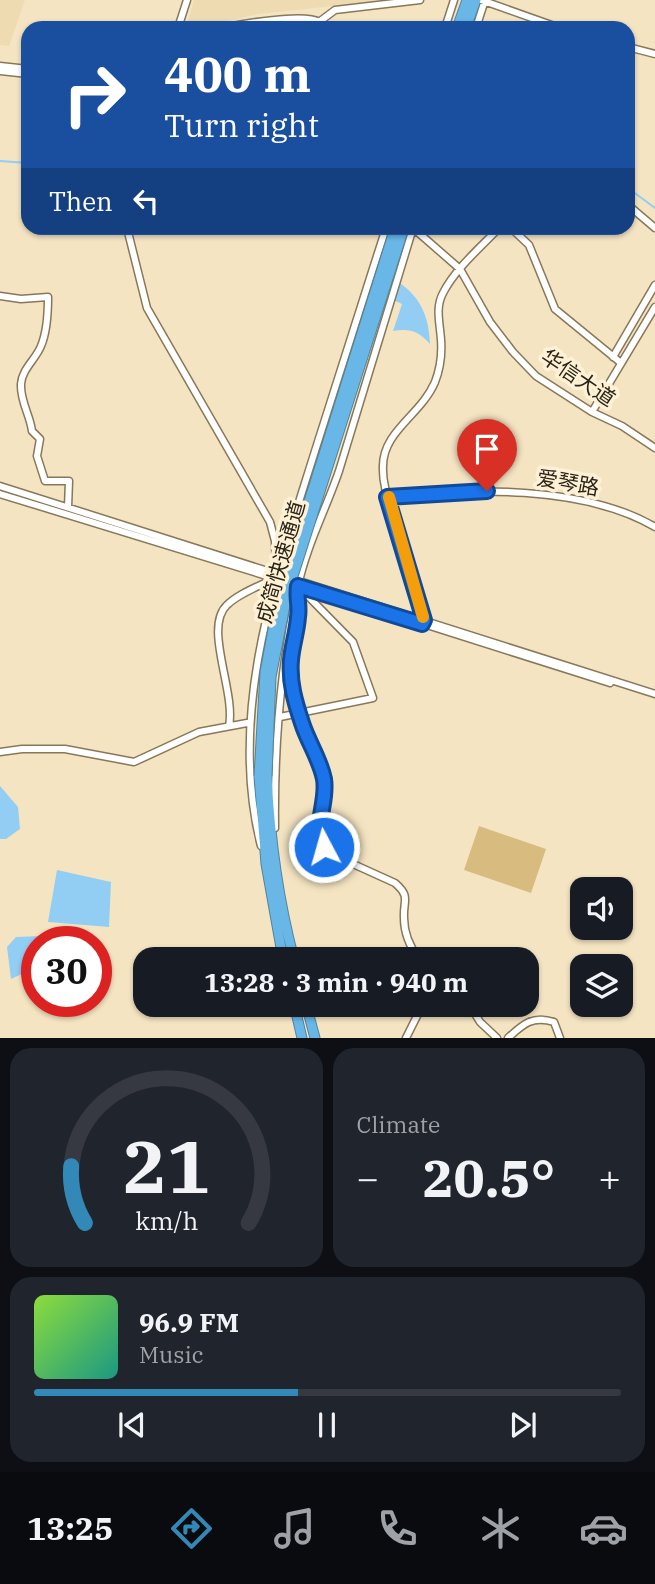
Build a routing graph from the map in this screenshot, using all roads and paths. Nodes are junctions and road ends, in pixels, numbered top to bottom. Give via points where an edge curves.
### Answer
1 (187, 0) edge
2 (420, 0) edge
3 (454, 0) edge
4 (467, 0) edge
5 (481, 0) edge
6 (180, 21) edge
7 (283, 21) edge
8 (318, 21) edge
9 (320, 21) edge
10 (447, 21) edge
11 (460, 21) edge
12 (470, 21) edge
13 (477, 21) edge
14 (533, 21) edge
15 (635, 49) edge
16 (655, 54) edge
17 (0, 68) edge
18 (21, 71) edge
19 (635, 211) edge
20 (655, 228) edge
21 (129, 235) edge
22 (384, 235) edge
23 (393, 235) edge
24 (402, 235) edge
25 (411, 235) edge
26 (421, 235) edge
27 (492, 235) edge
28 (518, 235) edge
29 (460, 270) junction
30 (655, 285) edge
31 (0, 296) edge
32 (655, 307) edge
33 (613, 357) junction
34 (621, 363) junction
35 (592, 412) junction
36 (655, 448) edge
37 (0, 486) edge
38 (0, 494) edge
39 (387, 497) junction
40 (68, 507) junction
41 (655, 527) edge
42 (276, 576) junction
43 (299, 583) junction
44 (295, 599) junction
45 (423, 622) junction
46 (655, 696) edge
47 (299, 713) junction
48 (281, 717) dead end
49 (247, 723) dead end
50 (229, 726) junction
51 (0, 752) edge
52 (263, 776) junction
53 (266, 864) junction
54 (276, 876) junction
55 (275, 893) junction
56 (282, 947) edge
57 (291, 947) edge
58 (411, 947) edge
59 (297, 1017) edge
60 (309, 1017) edge
61 (416, 1017) edge
62 (477, 1017) edge
63 (302, 1038) edge
64 (315, 1038) edge
65 (406, 1038) edge
66 (497, 1038) edge
67 (508, 1038) edge
68 (560, 1038) edge

1 - 6 street
2 - 9 street via 335,10
3 - 10 street
4 - 11 highway
5 - 12 highway
5 - 13 street
5 - 14 street
7 - 8 street
15 - 16 street
17 - 18 street
19 - 20 street
21 - 42 street via 147,308 271,522
22 - 42 street
23 - 52 highway, 成简快速通道, bridge via 279,597 265,672
24 - 52 highway, 成简快速通道, bridge via 287,595 271,677
25 - 43 street via 338,474
26 - 29 street, 华信大道
27 - 29 street
28 - 33 street via 529,245 555,309
29 - 35 street, 华信大道 via 513,352 536,376
29 - 39 street via 441,297 440,361 435,381 384,454
30 - 33 street
31 - 40 street via 48,297 45,335 21,382 22,401 32,431 40,439 37,456 45,481 69,481
32 - 34 street
33 - 34 street
34 - 35 street
35 - 36 street, 华信大道
37 - 40 street
38 - 42 street
39 - 41 street, 爱琴路 via 521,493 603,507
39 - 45 street
40 - 42 street
42 - 43 street
42 - 50 street via 229,602 218,618 230,701
42 - 53 street via 256,673 251,729 251,781
43 - 44 street
43 - 45 street
43 - 47 street via 349,637 373,693 372,700
44 - 47 street via 299,613 291,674
44 - 54 street via 277,709
45 - 46 street
47 - 48 street
47 - 58 street via 324,782 319,837 331,854 403,890 407,898 403,915
49 - 50 street
50 - 51 street via 199,732 134,762 65,749
52 - 53 highway, 成简快速通道
52 - 54 highway, 成简快速通道
53 - 55 highway, 成简快速通道
54 - 55 highway, 成简快速通道
55 - 56 highway, 成简快速通道
55 - 57 highway, 成简快速通道
59 - 63 highway
60 - 64 highway
61 - 65 street
62 - 66 street
67 - 68 street via 522,1023 545,1019 554,1022

